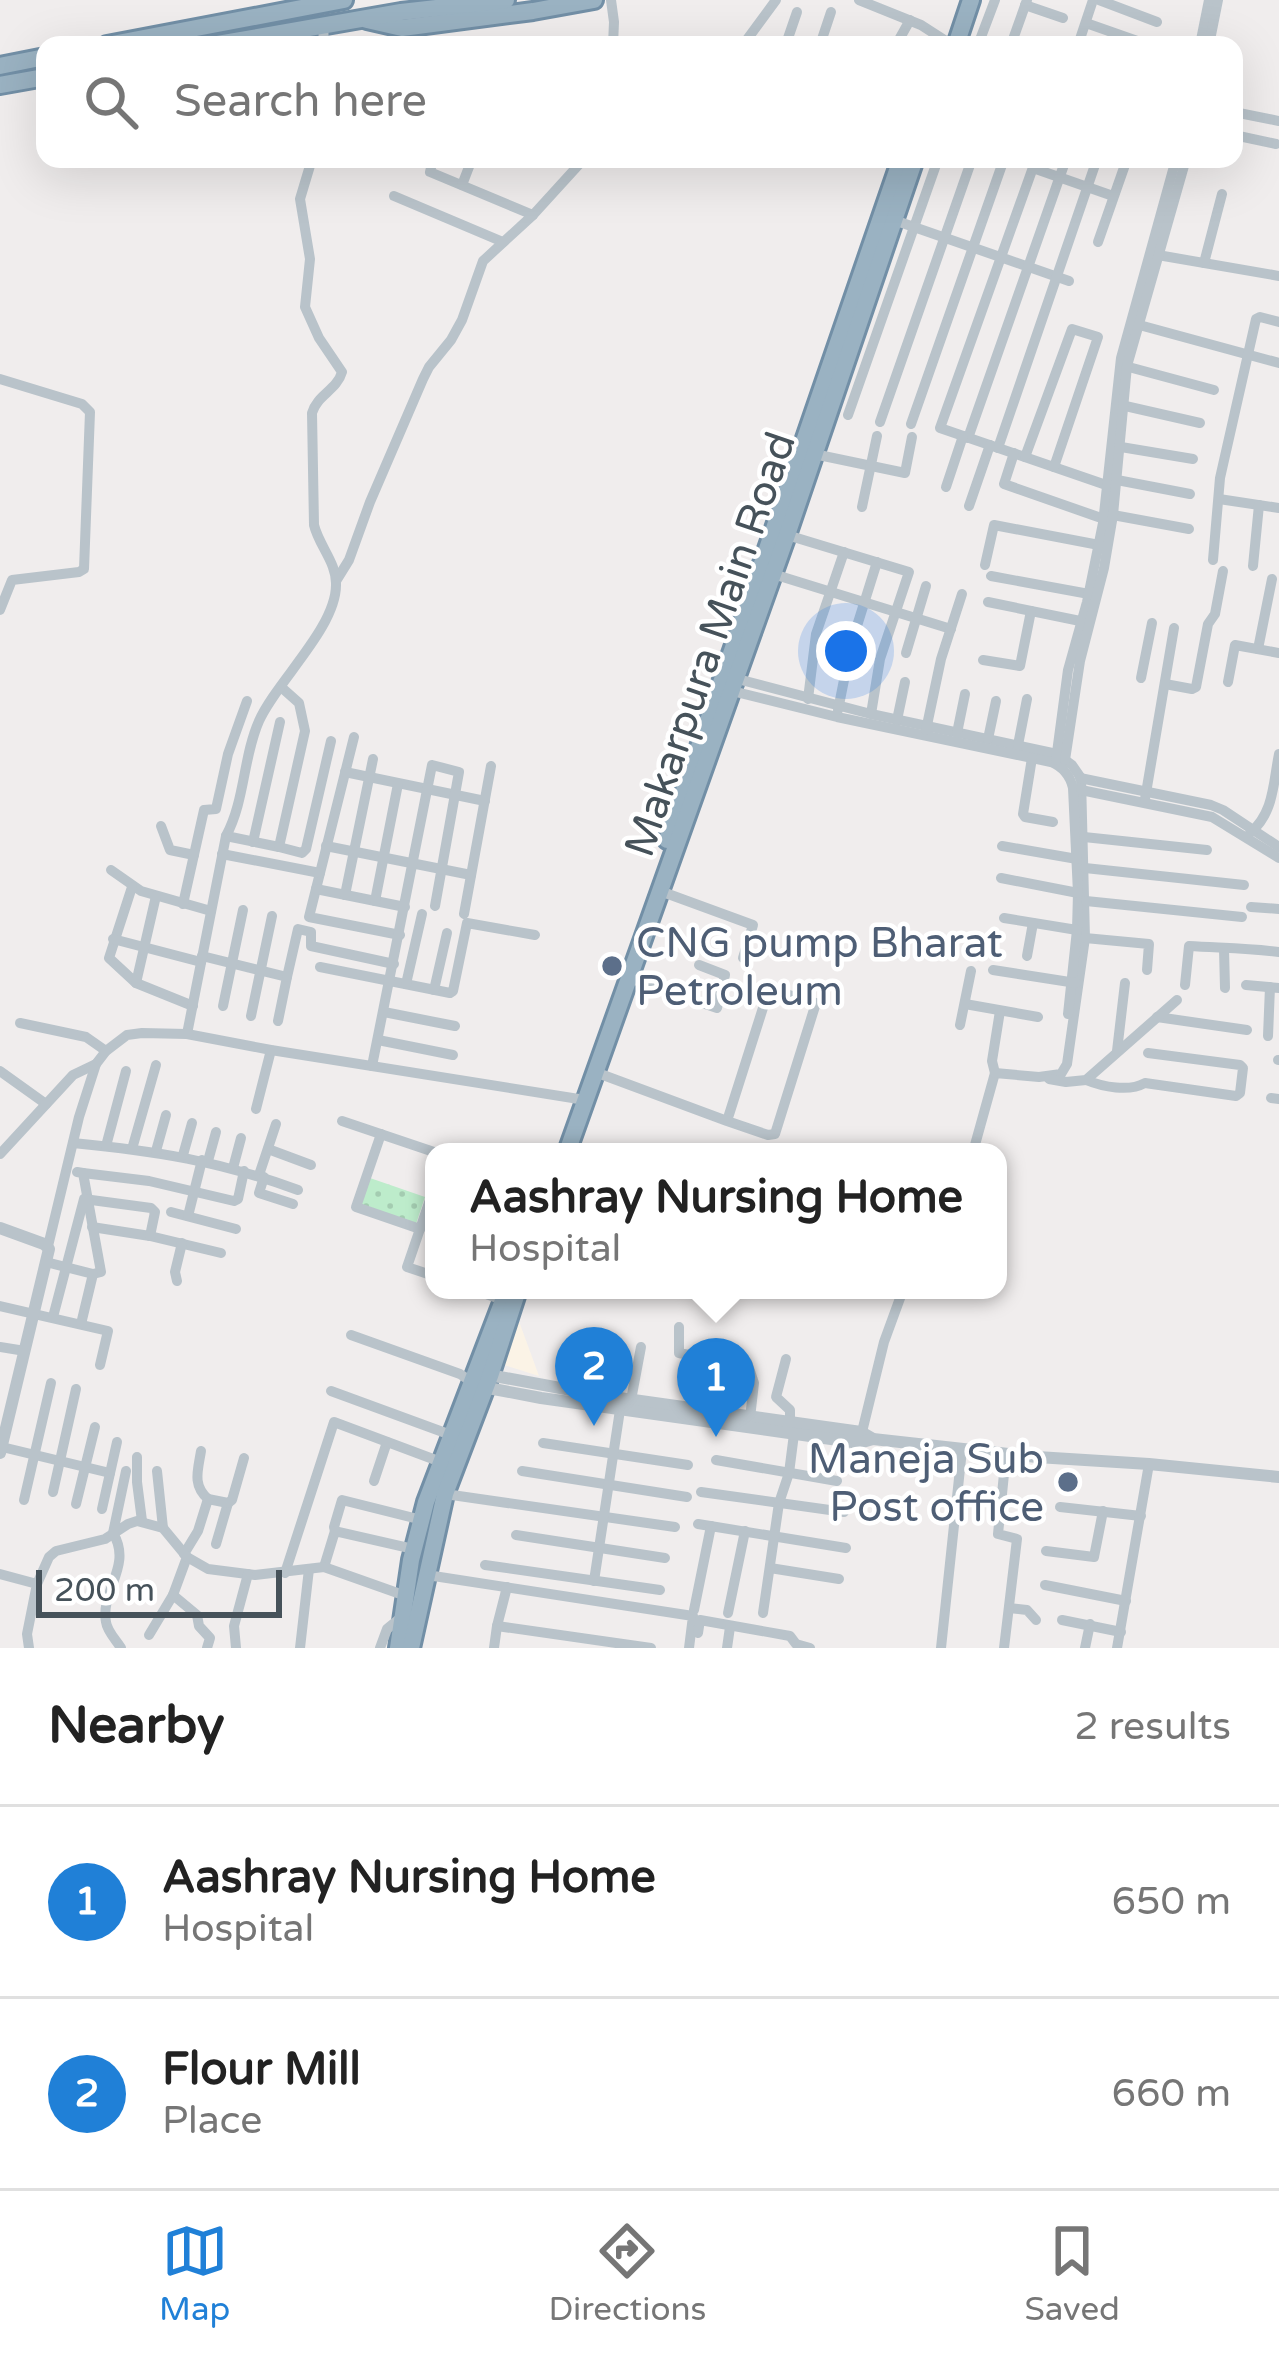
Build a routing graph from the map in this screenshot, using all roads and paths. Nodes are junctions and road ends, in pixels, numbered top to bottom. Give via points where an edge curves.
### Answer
1 (339, 0) edge
2 (506, 0) edge
3 (594, 0) edge
4 (611, 0) edge
5 (776, 0) edge
6 (859, 0) edge
7 (967, 0) edge
8 (995, 0) edge
9 (1096, 0) edge
10 (1209, 0) edge
11 (1218, 0) edge
12 (1026, 3) edge
13 (796, 12) dead end
14 (832, 12) dead end
15 (1063, 18) dead end
16 (361, 19) junction
17 (910, 20) junction
18 (1157, 22) dead end
19 (1086, 23) junction
20 (323, 24) junction
21 (153, 36) edge
22 (260, 36) edge
23 (324, 36) edge
24 (613, 36) edge
25 (750, 36) edge
26 (788, 36) edge
27 (823, 36) edge
28 (901, 36) edge
29 (937, 36) edge
30 (954, 36) edge
31 (981, 36) edge
32 (1014, 36) edge
33 (1081, 36) edge
34 (1123, 36) edge
35 (1205, 36) edge
36 (1207, 36) edge
37 (36, 59) edge
38 (0, 66) edge
39 (36, 78) edge
40 (0, 85) edge
41 (1243, 114) edge
42 (1279, 121) edge
43 (1243, 137) edge
44 (1276, 145) dead end
45 (309, 168) edge
46 (431, 168) edge
47 (469, 168) edge
48 (576, 168) edge
49 (899, 168) edge
50 (911, 168) edge
51 (935, 168) edge
52 (969, 168) edge
53 (1001, 168) edge
54 (1033, 168) edge
55 (1042, 168) edge
56 (1062, 168) edge
57 (1094, 168) edge
58 (1124, 168) edge
59 (1174, 168) edge
60 (1183, 168) edge
61 (1059, 177) junction
62 (462, 185) junction
63 (1087, 188) junction
64 (1222, 194) dead end
65 (394, 196) dead end
66 (1113, 196) junction
67 (533, 214) junction
68 (887, 218) junction
69 (915, 227) junction
70 (945, 238) junction
71 (503, 242) junction
72 (1098, 242) dead end
73 (972, 246) junction
74 (1154, 254) junction
75 (1001, 257) junction
76 (1204, 263) junction
77 (1028, 267) junction
78 (1279, 274) edge
79 (1055, 276) junction
80 (1069, 281) dead end
81 (1279, 322) edge
82 (1134, 323) junction
83 (1249, 355) junction
84 (1279, 363) edge
85 (1124, 366) junction
86 (0, 379) edge
87 (1214, 390) dead end
88 (1121, 405) junction
89 (848, 415) dead end
90 (880, 422) dead end
91 (1200, 423) dead end
92 (877, 436) dead end
93 (966, 437) junction
94 (994, 447) junction
95 (1121, 447) junction
96 (814, 454) junction
97 (1020, 455) junction
98 (1193, 459) dead end
99 (871, 466) junction
100 (1054, 467) junction
101 (1113, 483) junction
102 (946, 487) dead end
103 (1190, 494) dead end
104 (1219, 499) junction
105 (1259, 505) junction
106 (969, 506) dead end
107 (862, 507) dead end
108 (1279, 508) edge
109 (1109, 517) junction
110 (1189, 529) dead end
111 (787, 535) junction
112 (1099, 545) junction
113 (844, 552) junction
114 (1213, 560) dead end
115 (877, 562) junction
116 (1253, 566) dead end
117 (1099, 567) junction
118 (1223, 571) dead end
119 (773, 574) junction
120 (1272, 579) dead end
121 (337, 581) junction
122 (926, 586) dead end
123 (829, 592) junction
124 (962, 594) dead end
125 (1089, 594) junction
126 (988, 602) dead end
127 (862, 603) junction
128 (0, 610) edge
129 (1031, 611) junction
130 (896, 613) junction
131 (917, 620) junction
132 (1085, 622) junction
133 (1152, 623) dead end
134 (1174, 628) dead end
135 (951, 629) junction
136 (1258, 649) junction
137 (1146, 652) junction
138 (906, 653) dead end
139 (1279, 653) edge
140 (1169, 657) junction
141 (983, 660) dead end
142 (1141, 678) dead end
143 (905, 682) dead end
144 (1228, 682) dead end
145 (727, 683) junction
146 (1165, 684) junction
147 (281, 687) junction
148 (965, 694) dead end
149 (808, 699) junction
150 (1027, 699) dead end
151 (247, 700) dead end
152 (995, 701) dead end
153 (838, 712) junction
154 (871, 714) junction
155 (897, 720) junction
156 (280, 722) dead end
157 (926, 731) junction
158 (957, 733) junction
159 (354, 737) dead end
160 (988, 739) junction
161 (331, 741) dead end
162 (1018, 745) junction
163 (1279, 754) edge
164 (1032, 758) junction
165 (373, 759) dead end
166 (491, 766) dead end
167 (345, 772) junction
168 (1069, 772) junction
169 (368, 777) junction
170 (398, 784) junction
171 (1276, 784) edge
172 (427, 790) junction
173 (455, 795) junction
174 (1145, 797) junction
175 (484, 801) junction
176 (1053, 822) dead end
177 (161, 826) dead end
178 (1248, 834) junction
179 (226, 836) junction
180 (1084, 837) junction
181 (253, 842) junction
182 (326, 846) junction
183 (1002, 846) dead end
184 (279, 847) junction
185 (1279, 847) edge
186 (1207, 850) dead end
187 (354, 852) junction
188 (222, 854) junction
189 (194, 855) junction
190 (383, 858) junction
191 (1279, 858) edge
192 (413, 864) junction
193 (1081, 864) junction
194 (442, 869) junction
195 (111, 871) dead end
196 (320, 873) junction
197 (471, 875) junction
198 (1001, 878) dead end
199 (1244, 885) dead end
200 (132, 886) junction
201 (316, 890) junction
202 (660, 891) junction
203 (345, 895) junction
204 (156, 896) junction
205 (1082, 897) junction
206 (375, 901) junction
207 (183, 904) junction
208 (405, 907) junction
209 (435, 907) dead end
210 (1279, 909) edge
211 (243, 910) dead end
212 (211, 911) junction
213 (422, 914) dead end
214 (464, 914) dead end
215 (272, 916) dead end
216 (1004, 918) dead end
217 (1033, 923) junction
218 (447, 933) dead end
219 (1081, 934) junction
220 (400, 935) junction
221 (535, 935) dead end
222 (113, 939) junction
223 (145, 947) junction
224 (1224, 949) junction
225 (1279, 952) edge
226 (1028, 956) dead end
227 (743, 958) dead end
228 (202, 959) junction
229 (232, 964) junction
230 (394, 964) junction
231 (699, 965) dead end
232 (320, 967) dead end
233 (260, 970) junction
234 (993, 970) dead end
235 (1147, 970) dead end
236 (971, 971) dead end
237 (287, 977) junction
238 (629, 978) junction
239 (391, 981) junction
240 (1125, 982) dead end
241 (136, 983) junction
242 (1075, 983) junction
243 (406, 984) junction
244 (1185, 985) dead end
245 (1246, 985) dead end
246 (1225, 988) dead end
247 (1275, 988) edge
248 (434, 990) junction
249 (1177, 1000) dead end
250 (965, 1004) junction
251 (193, 1006) junction
252 (223, 1006) dead end
253 (1000, 1010) junction
254 (384, 1012) junction
255 (250, 1016) dead end
256 (1038, 1017) dead end
257 (1157, 1017) junction
258 (278, 1021) dead end
259 (20, 1023) dead end
260 (960, 1025) dead end
261 (455, 1026) dead end
262 (1247, 1030) dead end
263 (188, 1034) junction
264 (1268, 1036) dead end
265 (378, 1040) junction
266 (106, 1051) junction
267 (271, 1051) junction
268 (1117, 1052) junction
269 (1148, 1053) dead end
270 (453, 1055) dead end
271 (1197, 1060) junction
272 (96, 1064) junction
273 (156, 1064) dead end
274 (372, 1066) junction
275 (0, 1071) edge
276 (126, 1071) dead end
277 (595, 1072) junction
278 (994, 1073) junction
279 (1050, 1076) junction
280 (1086, 1080) junction
281 (1193, 1088) junction
282 (580, 1098) junction
283 (46, 1104) junction
284 (256, 1109) dead end
285 (166, 1115) dead end
286 (342, 1121) dead end
287 (727, 1121) junction
288 (192, 1124) dead end
289 (276, 1124) dead end
290 (216, 1132) dead end
291 (381, 1134) junction
292 (241, 1138) dead end
293 (73, 1143) junction
294 (559, 1143) edge
295 (569, 1143) edge
296 (975, 1143) edge
297 (106, 1146) junction
298 (132, 1148) junction
299 (268, 1149) junction
300 (425, 1150) edge
301 (156, 1151) junction
302 (0, 1154) edge
303 (183, 1155) junction
304 (205, 1160) junction
305 (311, 1165) dead end
306 (67, 1170) junction
307 (238, 1170) junction
308 (83, 1173) junction
309 (261, 1176) junction
310 (160, 1183) junction
311 (298, 1190) dead end
312 (194, 1191) junction
313 (87, 1198) junction
314 (293, 1204) dead end
315 (154, 1211) junction
316 (171, 1212) dead end
317 (425, 1214) edge
318 (188, 1216) junction
319 (92, 1227) junction
320 (0, 1228) edge
321 (236, 1229) dead end
322 (420, 1229) junction
323 (150, 1236) junction
324 (182, 1243) junction
325 (49, 1246) junction
326 (221, 1253) dead end
327 (46, 1262) junction
328 (64, 1267) junction
329 (425, 1273) edge
330 (93, 1274) junction
331 (177, 1281) dead end
332 (508, 1299) edge
333 (900, 1299) edge
334 (0, 1306) edge
335 (34, 1312) junction
336 (53, 1317) junction
337 (81, 1324) junction
338 (679, 1328) dead end
339 (351, 1335) dead end
340 (609, 1338) dead end
341 (0, 1347) edge
342 (641, 1348) dead end
343 (25, 1351) junction
344 (704, 1358) junction
345 (786, 1359) dead end
346 (732, 1360) dead end
347 (747, 1362) dead end
348 (100, 1365) dead end
349 (477, 1378) junction
350 (51, 1383) dead end
351 (76, 1389) dead end
352 (331, 1391) dead end
353 (598, 1395) junction
354 (626, 1405) junction
355 (698, 1409) junction
356 (674, 1412) junction
357 (750, 1418) junction
358 (95, 1427) dead end
359 (792, 1428) junction
360 (451, 1435) junction
361 (864, 1438) junction
362 (117, 1442) dead end
363 (387, 1442) junction
364 (543, 1443) dead end
365 (1, 1450) edge
366 (962, 1450) junction
367 (201, 1451) dead end
368 (34, 1454) junction
369 (614, 1454) junction
370 (1006, 1454) junction
371 (137, 1457) dead end
372 (244, 1458) dead end
373 (716, 1460) dead end
374 (60, 1461) junction
375 (441, 1462) junction
376 (1150, 1464) junction
377 (688, 1465) dead end
378 (85, 1467) junction
379 (126, 1471) dead end
380 (157, 1471) dead end
381 (522, 1472) dead end
382 (110, 1473) junction
383 (789, 1473) junction
384 (1279, 1477) edge
385 (837, 1480) dead end
386 (374, 1481) dead end
387 (609, 1485) junction
388 (53, 1492) dead end
389 (700, 1492) dead end
390 (445, 1494) junction
391 (686, 1497) dead end
392 (208, 1498) junction
393 (24, 1500) dead end
394 (228, 1503) junction
395 (779, 1503) junction
396 (76, 1504) dead end
397 (1060, 1507) dead end
398 (102, 1509) dead end
399 (1103, 1511) junction
400 (844, 1512) dead end
401 (1141, 1516) junction
402 (604, 1517) junction
403 (422, 1520) junction
404 (142, 1521) junction
405 (163, 1528) junction
406 (676, 1528) dead end
407 (335, 1531) junction
408 (746, 1531) junction
409 (113, 1533) junction
410 (516, 1535) dead end
411 (775, 1535) junction
412 (216, 1544) dead end
413 (846, 1547) dead end
414 (599, 1549) junction
415 (414, 1550) junction
416 (1046, 1551) dead end
417 (185, 1556) junction
418 (665, 1558) dead end
419 (484, 1565) dead end
420 (324, 1567) junction
421 (770, 1568) junction
422 (309, 1569) junction
423 (285, 1573) junction
424 (0, 1574) edge
425 (248, 1574) junction
426 (428, 1575) junction
427 (839, 1580) dead end
428 (594, 1581) junction
429 (38, 1584) junction
430 (1046, 1585) dead end
431 (507, 1587) junction
432 (660, 1591) dead end
433 (173, 1595) junction
434 (406, 1596) junction
435 (1126, 1601) junction
436 (1009, 1608) junction
437 (694, 1610) dead end
438 (763, 1613) dead end
439 (403, 1616) junction
440 (729, 1620) junction
441 (1036, 1620) dead end
442 (1062, 1620) dead end
443 (1090, 1624) junction
444 (497, 1626) junction
445 (762, 1632) junction
446 (1121, 1632) junction
447 (148, 1635) dead end
448 (577, 1644) edge
449 (795, 1645) edge
450 (29, 1648) edge
451 (121, 1648) edge
452 (207, 1648) edge
453 (236, 1648) edge
454 (300, 1648) edge
455 (380, 1648) edge
456 (398, 1648) edge
457 (411, 1648) edge
458 (494, 1648) edge
459 (653, 1648) edge
460 (692, 1648) edge
461 (727, 1648) edge
462 (760, 1648) edge
463 (810, 1648) edge
464 (941, 1648) edge
465 (1004, 1648) edge
466 (1085, 1648) edge
467 (1118, 1648) edge

1 - 21 highway
2 - 16 highway
3 - 16 highway via 402,28
4 - 24 street
5 - 25 street
6 - 17 street
7 - 30 highway
8 - 31 street
9 - 18 street
9 - 19 street
10 - 35 street
11 - 36 street
12 - 15 street
12 - 32 street
13 - 26 street
14 - 27 street
16 - 20 highway
17 - 28 street
17 - 29 street
19 - 33 street
19 - 34 street
20 - 22 highway
20 - 23 street
37 - 38 highway
39 - 40 highway
41 - 42 street
43 - 44 street
45 - 121 street via 300,199 310,259 305,307 342,372 312,413 314,525
46 - 62 street
47 - 62 street
48 - 67 street
49 - 68 highway, Makarpura Main Road
50 - 68 highway, Makarpura Main Road
51 - 69 street
52 - 70 street
53 - 73 street
54 - 75 street
55 - 61 street
56 - 61 street
57 - 63 street
58 - 66 street
59 - 74 street
60 - 74 street
61 - 63 street
61 - 77 street
62 - 67 street
63 - 66 street
63 - 79 street
64 - 76 street
65 - 71 street
66 - 72 street
67 - 71 street
68 - 69 street
68 - 96 highway, Makarpura Main Road
68 - 145 highway, Makarpura Main Road
69 - 70 street
69 - 89 street
70 - 73 street
70 - 90 street
71 - 121 street via 483,261 463,320 423,379
73 - 75 street
73 - 99 street via 905,473
74 - 76 street
74 - 82 street
75 - 77 street
75 - 93 street via 940,427
76 - 78 street
77 - 79 street
77 - 93 street
79 - 80 street
79 - 94 street
81 - 83 street via 1258,317
82 - 83 street
82 - 85 street
83 - 84 street
83 - 104 street
85 - 87 street
85 - 88 street
86 - 128 street via 90,412 84,569 12,580
88 - 91 street
88 - 95 street
88 - 101 street
92 - 99 street
93 - 94 street
93 - 102 street
94 - 97 street
94 - 106 street
95 - 98 street
95 - 101 street
96 - 99 street
96 - 111 highway, Makarpura Main Road
97 - 100 street
97 - 100 street via 1072,329 1098,337
97 - 109 street via 1004,484
99 - 107 street
100 - 101 street
101 - 103 street
101 - 109 street
104 - 105 street
104 - 114 street
105 - 108 street
105 - 116 street
109 - 110 street
109 - 112 street
109 - 117 street
111 - 113 street
111 - 119 highway, Makarpura Main Road
112 - 117 street
112 - 125 street via 994,525 988,570
113 - 115 street
113 - 123 street
115 - 127 street
115 - 130 street via 909,572
117 - 125 street
117 - 132 street
118 - 146 street via 1196,687
119 - 123 street
119 - 145 highway, Makarpura Main Road
120 - 136 street
121 - 147 street via 322,625
122 - 131 street
123 - 127 street
123 - 149 street
124 - 135 street
125 - 132 street
126 - 129 street
127 - 130 street
127 - 153 street
129 - 132 street
129 - 141 street via 1020,666
130 - 131 street
130 - 154 street
131 - 135 street
131 - 138 street
132 - 168 street via 1068,670
133 - 137 street
134 - 140 street
135 - 157 street
136 - 139 street
136 - 144 street via 1234,646
137 - 140 street
137 - 142 street
140 - 146 street
143 - 155 street
145 - 149 street
145 - 153 street
145 - 202 highway, Makarpura Main Road
145 - 282 highway, Makarpura Main Road
146 - 174 street
147 - 179 street via 259,721
147 - 184 street via 299,703 305,731
148 - 158 street
149 - 153 street
150 - 162 street
151 - 189 street
152 - 160 street
153 - 154 street
153 - 157 street
154 - 155 street
155 - 157 street
156 - 181 street
157 - 158 street
157 - 164 street
158 - 160 street
159 - 167 street
160 - 162 street
161 - 184 street via 306,849
162 - 168 street
163 - 171 street
164 - 168 street
164 - 176 street via 1023,814
165 - 169 street
166 - 175 street
167 - 169 street
167 - 182 street
168 - 174 street
168 - 180 street
168 - 193 street
169 - 170 street
169 - 187 street
170 - 172 street
170 - 190 street
171 - 178 street via 1265,818
172 - 173 street
172 - 173 street via 431,765 458,770
172 - 192 street
173 - 175 street
173 - 194 street
174 - 178 street via 1223,810
175 - 197 street
177 - 189 street via 170,850
178 - 185 street
178 - 191 street
179 - 181 street
179 - 188 street
180 - 186 street
180 - 193 street
181 - 184 street
182 - 187 street
182 - 196 street
183 - 193 street
187 - 190 street
187 - 203 street
188 - 196 street
188 - 212 street
189 - 207 street
190 - 192 street
190 - 206 street
192 - 194 street
192 - 208 street
193 - 199 street
193 - 205 street
194 - 197 street
194 - 209 street
195 - 200 street
196 - 201 street
197 - 214 street
198 - 205 street
200 - 204 street
200 - 222 street
201 - 203 street
201 - 220 street via 309,916
202 - 227 street via 753,925
202 - 238 highway, Makarpura Main Road
203 - 206 street
204 - 207 street
204 - 223 street
205 - 210 street
205 - 219 street
206 - 208 street
207 - 212 street
208 - 220 street
211 - 229 street
212 - 228 street
213 - 243 street
215 - 233 street
216 - 217 street
217 - 219 street
217 - 226 street
218 - 248 street
219 - 235 street via 1149,944
219 - 242 street
220 - 230 street
221 - 248 street via 467,923 453,991
222 - 223 street
222 - 241 street via 109,958
223 - 228 street
223 - 241 street
224 - 225 street
224 - 244 street via 1188,946
224 - 246 street
228 - 229 street
228 - 251 street
229 - 233 street
229 - 252 street
230 - 237 street via 311,946 311,932 298,929
230 - 239 street
231 - 238 street via 725,976 717,1008
232 - 239 street
233 - 237 street
233 - 255 street
234 - 242 street
236 - 250 street
237 - 258 street
238 - 277 highway, Makarpura Main Road
239 - 243 street
239 - 254 street
240 - 268 street
241 - 251 street
242 - 279 street via 1067,1064
243 - 248 street
245 - 247 street
247 - 264 street
249 - 257 street
250 - 253 street
250 - 260 street
251 - 263 street
253 - 256 street
253 - 278 street
254 - 261 street
254 - 265 street
257 - 262 street
257 - 268 street
259 - 266 street via 86,1037
263 - 266 street via 127,1035
263 - 267 street
265 - 270 street
265 - 274 street
266 - 272 street
267 - 274 street
267 - 284 street
268 - 280 street
269 - 271 street
271 - 281 street
271 - 281 street via 1243,1068 1239,1095
272 - 283 street
272 - 293 street
273 - 298 street
274 - 282 street
275 - 283 street
276 - 297 street
277 - 282 highway, Makarpura Main Road
277 - 287 street
278 - 279 street
278 - 296 street
279 - 280 street
280 - 281 street
282 - 294 highway, Makarpura Main Road
282 - 295 highway, Makarpura Main Road
283 - 302 street
285 - 301 street
286 - 291 street
287 - 287 street via 769,989 816,1003 775,1134
288 - 303 street
289 - 299 street
290 - 304 street
291 - 300 street
291 - 322 street via 356,1207
292 - 307 street
293 - 297 street
293 - 306 street
297 - 298 street
298 - 301 street
299 - 305 street
299 - 309 street
301 - 303 street
303 - 304 street
304 - 307 street
304 - 312 street
306 - 308 street
306 - 325 street
307 - 309 street
307 - 312 street via 237,1200
308 - 310 street
308 - 313 street
309 - 311 street
309 - 314 street via 259,1193
310 - 312 street
310 - 315 street
312 - 318 street
313 - 315 street
313 - 319 street
313 - 328 street
315 - 323 street
316 - 318 street
317 - 322 street
318 - 321 street
319 - 323 street
319 - 330 street via 100,1272
320 - 325 street
322 - 329 street via 407,1267
323 - 324 street
324 - 326 street
324 - 331 street
325 - 327 street
327 - 328 street
327 - 335 street
328 - 330 street
328 - 336 street
330 - 337 street
332 - 349 highway
333 - 361 street
334 - 335 street
335 - 336 street
335 - 343 street
336 - 337 street
337 - 348 street via 108,1331
338 - 344 street via 679,1353
339 - 349 street
340 - 353 street
341 - 343 street
342 - 354 street
343 - 365 street
344 - 346 street
344 - 355 street
345 - 359 street via 776,1397 790,1410
347 - 357 street
349 - 353 street
349 - 354 street
349 - 360 highway
349 - 390 highway
350 - 368 street
351 - 374 street
352 - 360 street
353 - 354 street
354 - 356 street
354 - 369 street
355 - 356 street
355 - 357 street
356 - 359 street
357 - 359 street
358 - 378 street
359 - 361 street
359 - 383 street
360 - 375 highway
361 - 366 street
362 - 382 street
363 - 375 street
363 - 386 street
363 - 423 street via 334,1422
364 - 369 street
365 - 368 street
366 - 370 street
366 - 464 street
367 - 392 street via 196,1480
368 - 374 street
368 - 393 street
369 - 377 street
369 - 387 street
370 - 376 street
370 - 436 street via 998,1534 1017,1539
371 - 404 street
372 - 394 street
373 - 383 street
374 - 378 street
374 - 388 street
375 - 403 highway
376 - 384 street
376 - 401 street
378 - 382 street
378 - 396 street
379 - 409 street
380 - 405 street
381 - 387 street
382 - 398 street
383 - 385 street
383 - 395 street
387 - 391 street
387 - 402 street
389 - 395 street
390 - 402 street
390 - 426 highway
392 - 394 street
392 - 417 street
394 - 412 street
395 - 400 street
395 - 411 street
397 - 399 street
399 - 401 street
399 - 416 street via 1094,1557
401 - 435 street
402 - 406 street
402 - 414 street
403 - 407 street via 342,1500
403 - 415 highway
404 - 405 street
404 - 409 street
405 - 417 street
407 - 415 street
407 - 420 street
408 - 411 street
408 - 437 street via 705,1525
408 - 440 street
409 - 429 street via 56,1550
409 - 451 street via 120,1554 105,1617
410 - 414 street
411 - 413 street
411 - 421 street
414 - 418 street
414 - 428 street
415 - 434 highway
417 - 425 street
417 - 433 street
419 - 428 street
420 - 422 street
420 - 434 street
421 - 427 street
421 - 438 street
422 - 423 street
422 - 454 street
423 - 425 street
424 - 429 street
425 - 453 street via 233,1626
426 - 431 street
426 - 457 highway
428 - 432 street
429 - 450 street
430 - 435 street
431 - 444 street
431 - 460 street via 693,1616
433 - 447 street
433 - 452 street via 197,1615 211,1638
434 - 439 highway
435 - 446 street
436 - 441 street
436 - 465 street
439 - 455 street
439 - 456 highway
440 - 445 street
440 - 460 street via 700,1621
440 - 461 street
442 - 443 street
443 - 446 street
443 - 466 street
444 - 448 street
444 - 458 street
445 - 449 street via 790,1636
445 - 462 street
446 - 467 street
448 - 459 street
449 - 463 street

